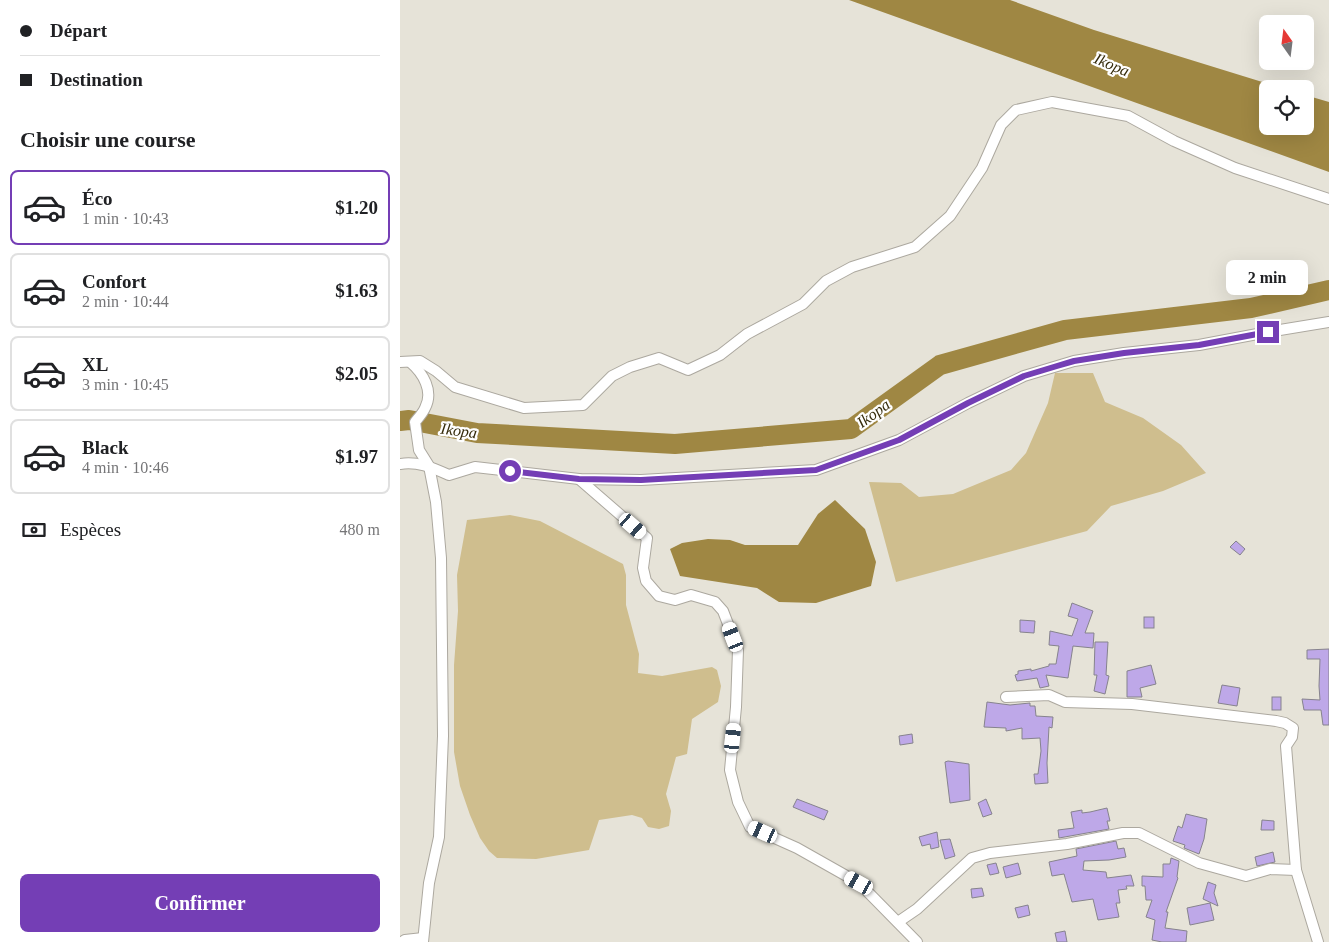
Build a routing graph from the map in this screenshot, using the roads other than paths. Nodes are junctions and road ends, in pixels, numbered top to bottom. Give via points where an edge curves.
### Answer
1 (1329, 199) edge
2 (1329, 322) edge
3 (405, 362) edge
4 (445, 379) junction
5 (428, 388) junction
6 (400, 464) edge
7 (429, 466) junction
8 (579, 479) junction
9 (1006, 697) dead end
10 (1296, 870) junction
11 (898, 922) junction
12 (418, 940) edge
13 (402, 942) edge
14 (917, 942) edge
15 (1318, 942) edge

1 - 4 street via 1235,168 1128,116 1052,102 1016,110 1000,125 982,168 950,216 915,247 852,267 826,281 803,304 747,334 720,355 688,370 659,358 612,376 583,405 524,408 455,387
2 - 8 street via 1199,345 1074,361 1024,376 899,440 816,470 641,480
3 - 4 street via 420,361
3 - 5 street via 420,370
4 - 5 street via 430,382
5 - 7 street via 426,407 416,422 418,450
6 - 7 street
7 - 8 street via 449,476 474,467
7 - 12 street via 441,558 443,736 439,837
8 - 11 street via 647,538 643,568 646,581 658,596 675,600 691,595 715,602 723,612 738,650 730,770 738,802 750,827 797,848 859,883
9 - 10 street via 1049,695 1065,702 1132,704 1285,723 1293,728 1286,746
10 - 11 street via 1270,869 1246,876 1199,863 1139,833 1123,833 972,858 917,909
10 - 15 street
11 - 14 street
12 - 13 street

